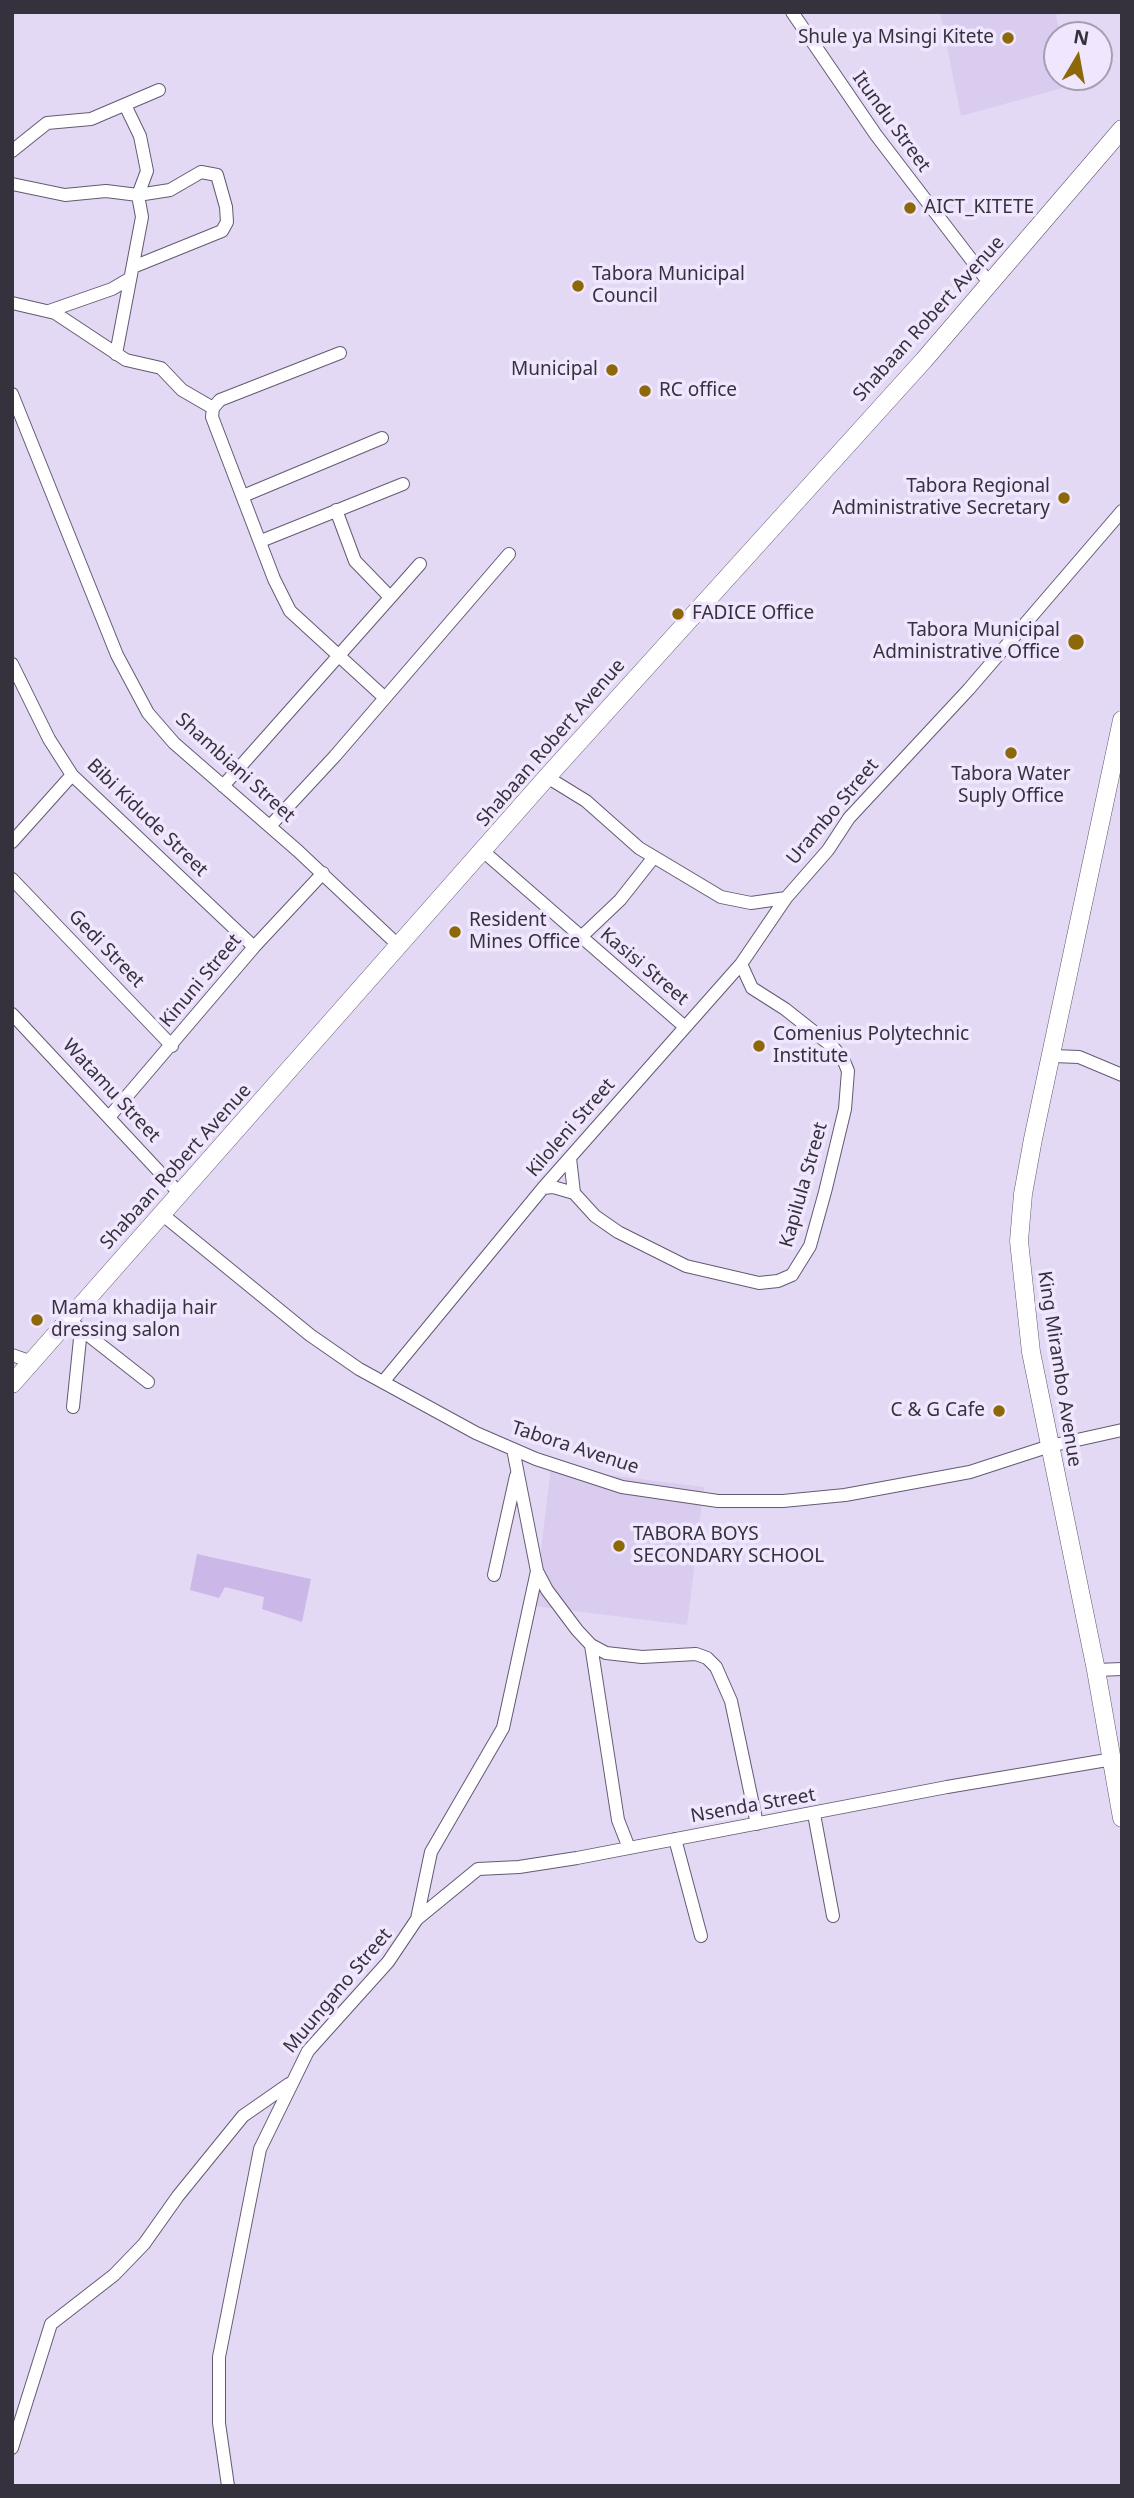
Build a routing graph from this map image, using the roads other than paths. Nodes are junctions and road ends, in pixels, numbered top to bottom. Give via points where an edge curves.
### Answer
1 (792, 12) edge
2 (159, 89) dead end
3 (125, 105) junction
4 (1122, 128) edge
5 (12, 151) edge
6 (12, 184) edge
7 (160, 193) junction
8 (138, 195) junction
9 (142, 213) junction
10 (131, 273) junction
11 (990, 284) junction
12 (12, 303) edge
13 (49, 311) junction
14 (340, 353) dead end
15 (116, 354) junction
16 (12, 394) edge
17 (213, 408) junction
18 (382, 438) dead end
19 (403, 484) dead end
20 (243, 496) junction
21 (336, 510) junction
22 (1122, 510) edge
23 (261, 541) junction
24 (509, 554) dead end
25 (420, 564) dead end
26 (390, 597) junction
27 (338, 655) junction
28 (12, 664) edge
29 (385, 698) junction
30 (1122, 720) edge
31 (1117, 761) edge
32 (72, 775) junction
33 (547, 777) junction
34 (223, 786) junction
35 (270, 826) junction
36 (12, 842) edge
37 (484, 852) junction
38 (654, 857) junction
39 (323, 873) junction
40 (12, 880) edge
41 (786, 898) junction
42 (580, 938) junction
43 (398, 945) junction
44 (254, 947) junction
45 (741, 964) junction
46 (724, 985) junction
47 (752, 988) junction
48 (12, 1014) edge
49 (685, 1027) junction
50 (172, 1045) junction
51 (1053, 1056) junction
52 (1122, 1074) edge
53 (110, 1116) junction
54 (570, 1158) junction
55 (543, 1188) junction
56 (574, 1193) junction
57 (181, 1195) junction
58 (163, 1215) junction
59 (75, 1325) junction
60 (12, 1355) edge
61 (32, 1362) junction
62 (148, 1382) dead end
63 (383, 1382) junction
64 (12, 1384) edge
65 (73, 1407) dead end
66 (1122, 1430) edge
67 (1050, 1446) junction
68 (513, 1449) junction
69 (517, 1472) junction
70 (537, 1571) junction
71 (494, 1575) dead end
72 (591, 1645) junction
73 (1122, 1669) edge
74 (1096, 1670) junction
75 (1113, 1759) junction
76 (814, 1814) junction
77 (1122, 1818) edge
78 (757, 1824) junction
79 (675, 1839) junction
80 (629, 1848) junction
81 (833, 1916) dead end
82 (417, 1919) junction
83 (701, 1936) dead end
84 (290, 2082) junction
85 (12, 2448) edge
86 (228, 2486) edge

1 - 11 street, Itundu Street via 876,135
2 - 3 street
3 - 5 street via 80,122 47,123
3 - 8 street via 147,161
4 - 11 street, Shabaan Robert Avenue
6 - 8 street via 65,195 106,191
7 - 8 street
7 - 9 street
7 - 10 street via 201,172 213,173 225,194 225,227
8 - 9 street
9 - 10 street
10 - 13 street via 113,289
10 - 15 street
11 - 33 street, Shabaan Robert Avenue
12 - 13 street
13 - 15 street
14 - 17 street via 220,400
15 - 17 street via 161,368 182,390
16 - 34 street, Shambiani Street via 136,695 174,743
17 - 20 street via 212,416
18 - 20 street
19 - 21 street
20 - 23 street
21 - 23 street
21 - 26 street via 355,561
22 - 41 street, Urambo Street via 969,689 849,818
23 - 27 street via 290,611
24 - 29 street
25 - 26 street
26 - 27 street
27 - 29 street
27 - 34 street
28 - 32 street, Bibi Kidude Street
29 - 35 street
30 - 31 street, King Mirambo Avenue
31 - 51 street, King Mirambo Avenue
32 - 36 street
32 - 44 street, Bibi Kidude Street
33 - 37 street, Shabaan Robert Avenue
33 - 38 street via 586,801
34 - 35 street, Shambiani Street
35 - 39 street, Shambiani Street
37 - 42 street, Kasisi Street
37 - 43 street, Shabaan Robert Avenue
38 - 41 street via 721,897 751,903
38 - 42 street via 620,900
39 - 43 street, Shambiani Street
39 - 44 street, Kinuni Street
40 - 50 street, Gedi Street
41 - 45 street, Kiloleni Street
42 - 49 street, Kasisi Street
43 - 57 street, Shabaan Robert Avenue
44 - 50 street, Kinuni Street
45 - 46 street, Kiloleni Street
45 - 47 street
46 - 47 street, Kapilula Street
46 - 49 street, Kiloleni Street
47 - 56 street, Kapilula Street via 833,1047 848,1071 845,1109 825,1192 810,1246 792,1275 758,1283 686,1266 618,1233
48 - 53 street, Watamu Street
49 - 54 street, Kiloleni Street
50 - 53 street, Kinuni Street
51 - 52 street via 1079,1057
51 - 67 street, King Mirambo Avenue via 1033,1139 1020,1225 1020,1273
53 - 57 street, Watamu Street
54 - 55 street, Kiloleni Street
54 - 56 street
55 - 56 street via 553,1186
55 - 63 street, Kiloleni Street
57 - 58 street, Shabaan Robert Avenue
58 - 59 street, Shabaan Robert Avenue
58 - 63 street, Tabora Avenue via 310,1335
59 - 61 street, Shabaan Robert Avenue
59 - 62 street
59 - 65 street
60 - 61 street
61 - 64 street, Shabaan Robert Avenue
63 - 68 street, Tabora Avenue
66 - 67 street, Tabora Avenue
67 - 68 street, Tabora Avenue via 920,1483 752,1502 622,1487
67 - 74 street, King Mirambo Avenue
68 - 69 street, Muungano Street
69 - 70 street, Muungano Street
69 - 71 street
70 - 72 street, Muungano Street via 558,1606
70 - 82 street, Muungano Street via 503,1728 431,1852
72 - 78 street via 620,1656 696,1654 716,1667 732,1701
72 - 80 street via 618,1820
73 - 74 street
74 - 75 street, King Mirambo Avenue
75 - 76 street, Nsenda Street
75 - 77 street, King Mirambo Avenue
76 - 78 street, Nsenda Street
76 - 81 street
78 - 79 street, Nsenda Street
79 - 80 street, Nsenda Street
79 - 83 street
80 - 82 street, Nsenda Street via 519,1867 478,1869
82 - 84 street, Muungano Street via 388,1962 314,2043
84 - 85 street, Muungano Street via 243,2116 145,2244 114,2275 51,2324
84 - 86 street, Muungano Street via 256,2161 219,2357 219,2423

